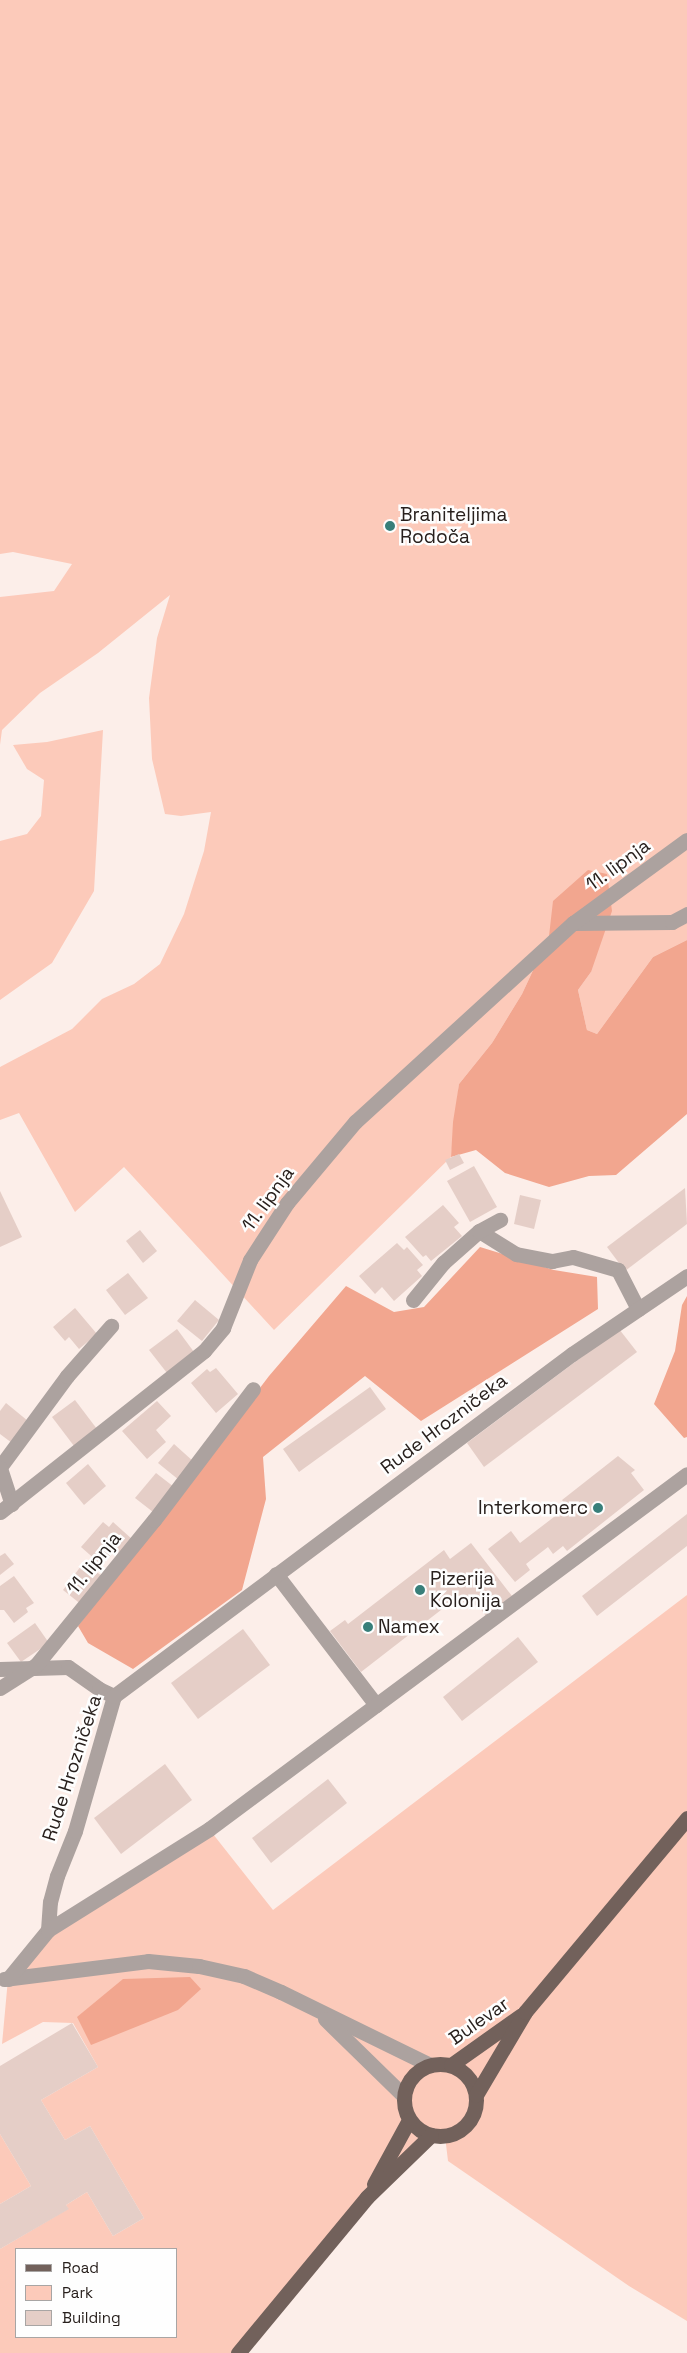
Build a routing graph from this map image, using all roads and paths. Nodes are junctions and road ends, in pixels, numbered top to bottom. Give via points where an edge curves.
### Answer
1 (687, 840) edge
2 (687, 914) edge
3 (573, 923) junction
4 (500, 1220) dead end
5 (479, 1232) junction
6 (687, 1276) edge
7 (412, 1300) dead end
8 (638, 1309) junction
9 (111, 1326) dead end
10 (253, 1389) dead end
11 (0, 1468) edge
12 (687, 1474) edge
13 (6, 1508) edge
14 (276, 1574) junction
15 (36, 1666) junction
16 (0, 1669) edge
17 (0, 1688) edge
18 (114, 1696) junction
19 (376, 1705) junction
20 (687, 1818) edge
21 (48, 1930) junction
22 (4, 1979) edge
23 (317, 2012) junction
24 (525, 2012) junction
25 (430, 2065) junction
26 (451, 2065) junction
27 (403, 2095) junction
28 (476, 2095) junction
29 (409, 2120) junction
30 (431, 2136) junction
31 (367, 2197) junction
32 (238, 2353) edge

1 - 3 street, 11. lipnja
2 - 3 street, 11. lipnja via 672,922
3 - 13 street, 11. lipnja via 355,1122 282,1211 250,1260 223,1328 204,1351
4 - 5 street
5 - 7 street via 443,1263
5 - 8 street via 516,1254 552,1261 572,1257 618,1270
6 - 8 street, Rude Hrozničeka
8 - 14 street, Rude Hrozničeka via 572,1354
9 - 11 street, 11. lipnja via 68,1376
10 - 15 street, 11. lipnja via 148,1528
11 - 13 street, 11. lipnja
12 - 19 street
14 - 18 street, Rude Hrozničeka
14 - 19 street
15 - 16 street
15 - 17 street
15 - 18 street via 68,1667
18 - 21 street, Rude Hrozničeka via 75,1831 57,1876 50,1902
19 - 21 street via 209,1829 77,1915
20 - 24 main road
21 - 22 street
22 - 23 street via 114,1964 174,1962 244,1976
23 - 25 street
23 - 27 street
24 - 26 main road, Bulevar
24 - 28 main road, Bulevar
25 - 26 main road
25 - 27 main road via 413,2076
26 - 28 main road via 467,2077
27 - 29 main road
28 - 30 main road via 475,2109 469,2122 454,2133
29 - 30 main road via 418,2130
29 - 31 main road
30 - 31 main road
31 - 32 main road

